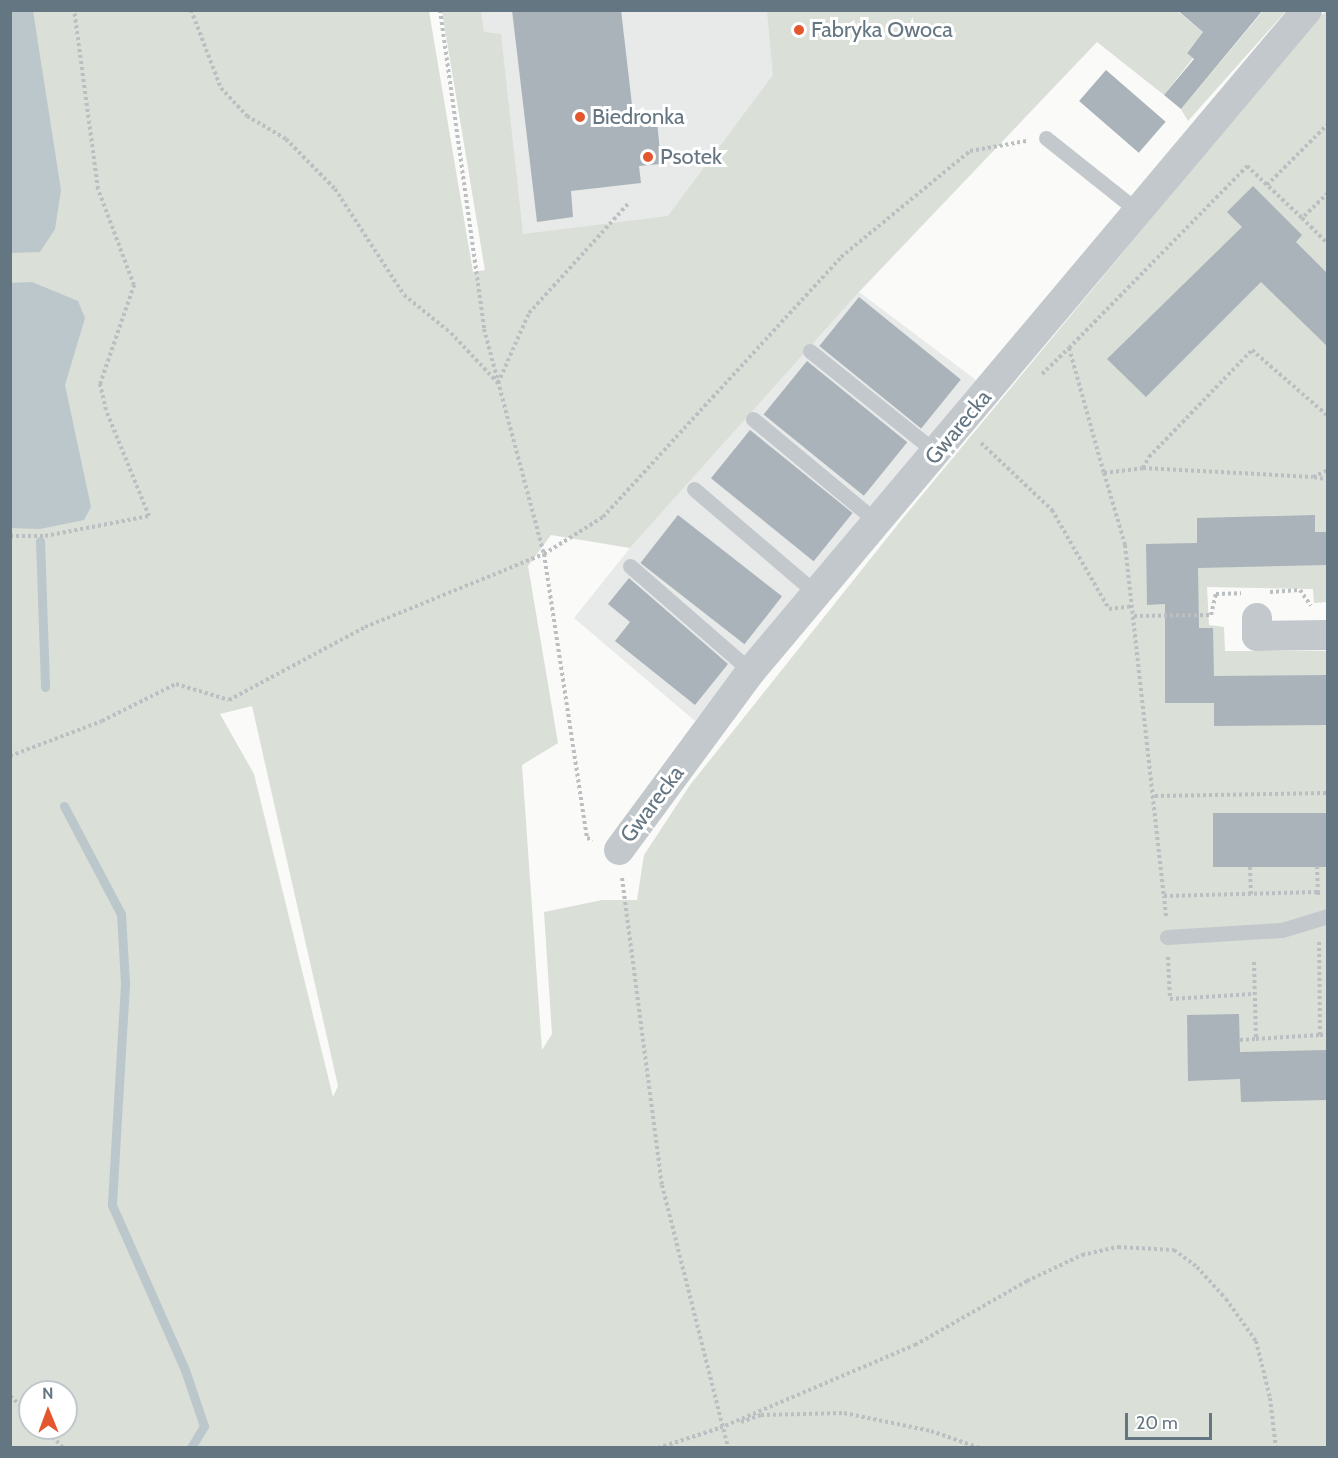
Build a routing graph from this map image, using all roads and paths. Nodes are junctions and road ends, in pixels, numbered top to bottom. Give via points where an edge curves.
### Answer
1 (74, 10) edge
2 (191, 10) edge
3 (440, 10) edge
4 (1307, 10) edge
5 (1328, 124) edge
6 (1046, 138) joint
7 (1267, 185) junction
8 (1328, 193) edge
9 (628, 204) dead end
10 (1139, 212) junction
11 (1302, 218) junction
12 (1328, 244) edge
13 (1069, 348) junction
14 (810, 351) dead end
15 (1037, 380) dead end
16 (498, 383) junction
17 (1328, 416) edge
18 (753, 419) dead end
19 (984, 433) dead end
20 (978, 440) junction
21 (971, 448) dead end
22 (937, 453) junction
23 (1143, 468) junction
24 (1328, 470) edge
25 (1104, 473) junction
26 (1313, 477) junction
27 (1328, 480) edge
28 (694, 489) dead end
29 (878, 522) junction
30 (10, 536) edge
31 (544, 554) junction
32 (630, 567) dead end
33 (817, 594) junction
34 (1132, 606) junction
35 (1257, 618) dead end
36 (1328, 635) edge
37 (751, 671) junction
38 (10, 756) edge
39 (1328, 793) edge
40 (1155, 796) junction
41 (619, 850) junction
42 (1317, 866) dead end
43 (1250, 867) dead end
44 (1318, 892) junction
45 (1251, 894) junction
46 (1164, 896) junction
47 (1323, 916) edge
48 (1167, 937) junction
49 (1254, 962) dead end
50 (1253, 994) junction
51 (1320, 1035) junction
52 (1328, 1035) edge
53 (1256, 1039) junction
54 (1239, 1040) dead end
55 (720, 1428) junction
56 (658, 1448) edge
57 (728, 1448) edge
58 (980, 1448) edge
59 (1276, 1448) edge

1 - 30 path via 98,189 134,285 100,384 106,410 149,516 45,536
2 - 16 path via 221,88 248,116 286,139 335,189 404,295 451,333
3 - 16 path via 484,329
4 - 10 street, Gwarecka
5 - 7 path
6 - 10 lane
6 - 31 path via 970,151 841,257 603,518
7 - 11 path
7 - 13 path via 1247,166
8 - 11 path
9 - 16 path via 529,313
10 - 22 street, Gwarecka
11 - 12 path
13 - 15 path
13 - 25 path
14 - 22 lane
16 - 31 path
17 - 23 path via 1252,350 1149,456
18 - 29 lane
19 - 20 path
20 - 21 path
20 - 34 path via 1052,510 1109,609
22 - 29 street, Gwarecka
23 - 25 path
23 - 26 path
24 - 26 path
25 - 34 path via 1125,545
26 - 27 path
28 - 33 lane
29 - 33 street, Gwarecka
31 - 38 path via 364,627 229,700 176,684 102,721
31 - 41 path via 587,838
32 - 37 lane
33 - 37 street, Gwarecka
34 - 40 path
35 - 36 street via 1257,636
37 - 41 street, Gwarecka
39 - 40 path
40 - 46 path
41 - 55 path via 662,1185
42 - 44 path
43 - 45 path
44 - 45 path
44 - 47 path
45 - 46 path
46 - 48 path
47 - 48 lane via 1282,930
47 - 51 path
48 - 50 path via 1170,999
49 - 50 path
50 - 53 path
51 - 52 path
51 - 53 path
53 - 54 path
55 - 56 path
55 - 57 path
55 - 58 path via 762,1415 844,1413 931,1431
55 - 59 path via 915,1345 1027,1281 1082,1255 1118,1247 1174,1250 1197,1267 1226,1299 1256,1341 1270,1398

